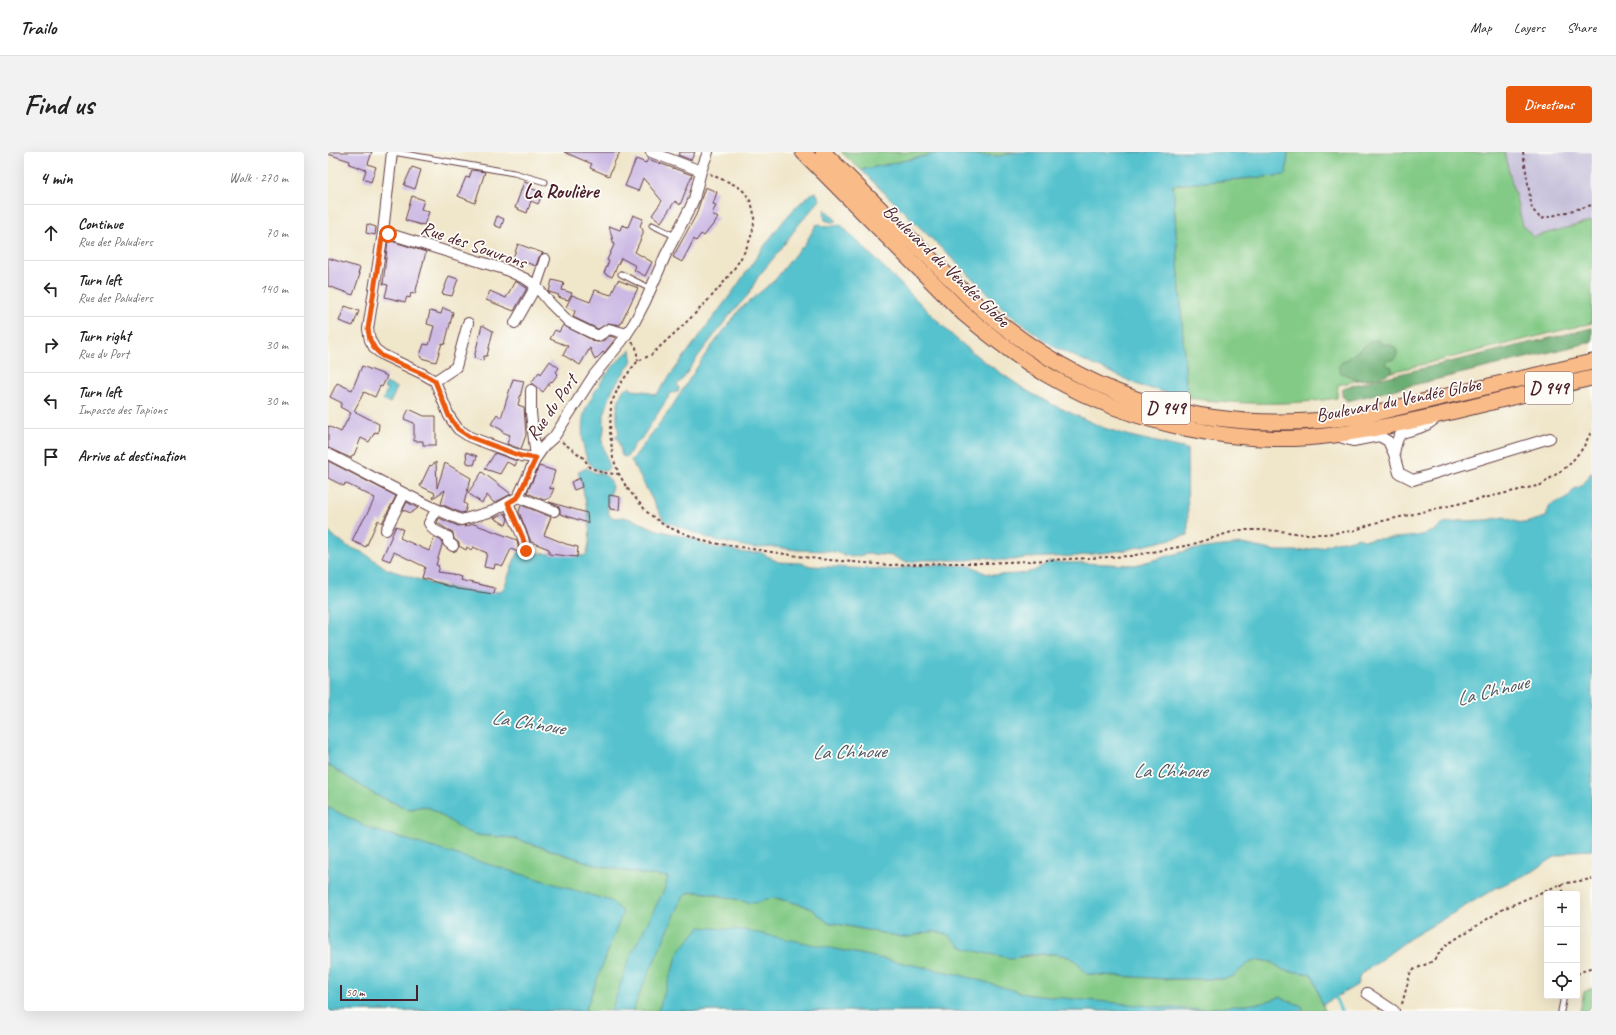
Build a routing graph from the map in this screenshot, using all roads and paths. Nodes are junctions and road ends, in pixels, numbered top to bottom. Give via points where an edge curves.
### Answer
1 (392, 152) edge
2 (651, 152) edge
3 (708, 152) edge
4 (803, 152) edge
5 (823, 152) edge
6 (1523, 152) edge
7 (701, 171) junction
8 (714, 176) dead end
9 (545, 182) dead end
10 (1592, 205) edge
11 (652, 225) dead end
12 (383, 232) junction
13 (675, 236) junction
14 (545, 259) dead end
15 (621, 274) dead end
16 (536, 286) junction
17 (651, 289) junction
18 (468, 323) dead end
19 (515, 323) dead end
20 (627, 334) junction
21 (638, 361) junction
22 (1592, 362) edge
23 (1592, 378) edge
24 (435, 381) junction
25 (531, 390) dead end
26 (1442, 414) junction
27 (1592, 430) edge
28 (1333, 435) junction
29 (554, 437) junction
30 (1550, 438) dead end
31 (328, 454) edge
32 (1394, 454) junction
33 (536, 458) junction
34 (619, 474) junction
35 (404, 494) junction
36 (518, 497) junction
37 (508, 503) junction
38 (436, 510) junction
39 (554, 511) dead end
40 (386, 530) dead end
41 (453, 546) dead end
42 (526, 551) dead end
43 (1592, 879) edge
44 (1562, 884) junction
45 (1563, 891) edge
46 (1592, 967) edge
47 (1580, 973) edge
48 (1367, 993) dead end
49 (1563, 999) edge
50 (1398, 1008) edge
51 (1561, 1011) edge

1 - 9 lane via 514,173
1 - 12 street
2 - 7 street
3 - 7 street, Rue du Port
4 - 28 main road, Boulevard du Vendée Globe / D 949 via 963,313 991,337 1050,376 1112,407 1178,427 1264,438
5 - 22 main road, Boulevard du Vendée Globe / D 949 via 973,301 1020,340 1085,379 1119,393 1181,412 1268,423 1339,419 1366,415
6 - 10 path via 1532,209 1541,219
7 - 13 street, Rue du Port via 694,199
8 - 21 path via 740,188 746,193 752,205 754,225 744,254 725,283 651,355
11 - 13 lane
12 - 16 street, Rue des Souvrons via 504,269
12 - 24 street via 368,329 370,340 382,356
13 - 17 street, Rue du Port
14 - 16 street
15 - 17 lane
16 - 19 street
16 - 20 street, Rue des Souvrons via 569,322 598,336 609,329
17 - 20 street, Rue du Port
18 - 24 street via 456,367
20 - 21 path via 636,347
20 - 29 street, Rue du Port via 594,375
21 - 34 path via 620,384 610,404 613,458
23 - 26 main road, Boulevard du Vendée Globe / D 949
24 - 33 street via 449,416 458,429 470,437 521,456
25 - 33 street
26 - 28 main road, Boulevard du Vendée Globe / D 949
26 - 32 street via 1424,426 1399,435
27 - 34 path via 1583,448 1569,466 1542,484 1374,523 1353,531 1302,534 1238,530 1190,546 1130,556 994,563 890,565 817,559 707,542 665,526 647,512
28 - 32 street via 1353,441 1379,436 1388,442
29 - 33 street, Rue du Port
29 - 34 path via 584,458 589,467 603,473
30 - 32 street via 1413,480 1399,473
31 - 35 street
33 - 36 street, Rue du Port
35 - 38 street
35 - 40 street
36 - 37 street
36 - 39 street
37 - 38 street via 493,511 461,520
37 - 42 street
38 - 41 street via 429,523 434,530 448,537 448,542
43 - 44 path
44 - 45 path
44 - 50 path via 1505,908 1446,945 1433,961 1411,971
46 - 47 path
48 - 50 street
49 - 51 lane

